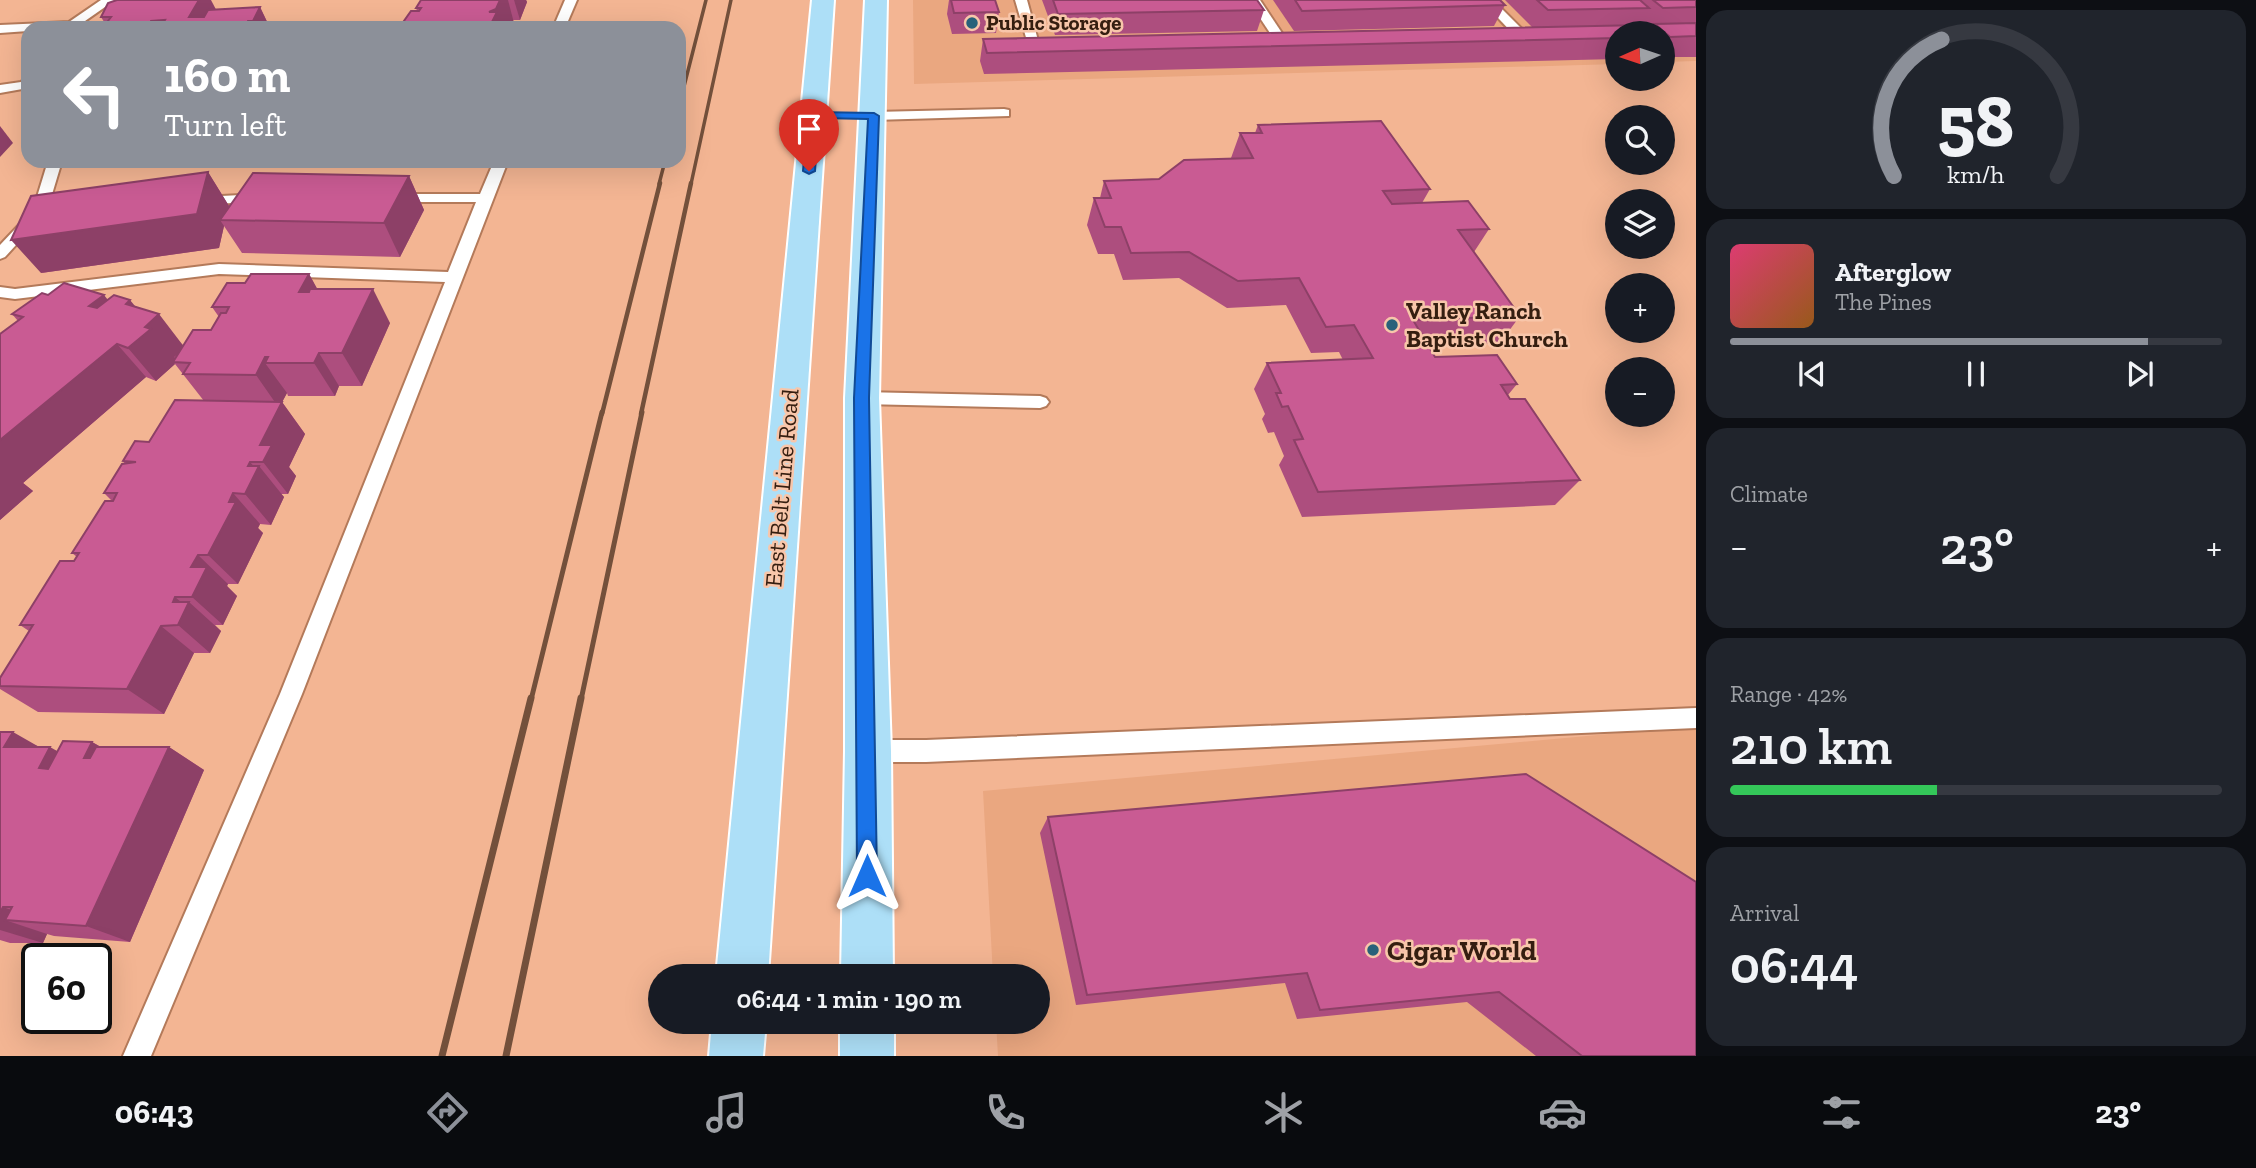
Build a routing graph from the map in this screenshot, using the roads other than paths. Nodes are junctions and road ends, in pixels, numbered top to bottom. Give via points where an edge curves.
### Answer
1 (108, 0) edge
2 (571, 0) edge
3 (823, 0) edge
4 (876, 0) edge
5 (1021, 0) edge
6 (1254, 0) edge
7 (1487, 0) edge
8 (76, 21) edge
9 (562, 21) edge
10 (21, 28) edge
11 (0, 29) edge
12 (1523, 37) junction
13 (1537, 37) edge
14 (1510, 38) edge
15 (1282, 42) junction
16 (1295, 42) edge
17 (1268, 43) edge
18 (1062, 47) edge
19 (21, 87) edge
20 (0, 89) edge
21 (1004, 113) dead end
22 (844, 116) junction
23 (54, 168) edge
24 (498, 168) edge
25 (283, 198) edge
26 (377, 198) edge
27 (485, 198) junction
28 (188, 202) edge
29 (0, 254) edge
30 (454, 276) junction
31 (0, 292) edge
32 (862, 398) junction
33 (1040, 402) dead end
34 (1696, 718) edge
35 (868, 751) junction
36 (743, 964) edge
37 (867, 964) edge
38 (738, 1034) edge
39 (867, 1034) edge
40 (137, 1056) edge
41 (736, 1056) edge
42 (867, 1056) edge

1 - 8 lane
2 - 9 lane
3 - 22 main road, East Belt Line Road
4 - 22 main road, East Belt Line Road
5 - 18 lane via 1034,48
6 - 15 lane
7 - 12 lane
10 - 11 lane
12 - 13 lane
12 - 14 lane
15 - 16 lane
15 - 17 lane
19 - 20 lane
21 - 22 lane
22 - 32 main road, East Belt Line Road
22 - 36 main road, East Belt Line Road
23 - 29 lane via 47,211
24 - 27 lane
25 - 28 lane
26 - 27 lane
27 - 30 lane
30 - 31 lane via 219,269 15,294
30 - 40 lane via 291,694
32 - 33 lane
32 - 35 main road, East Belt Line Road
34 - 35 lane
35 - 37 main road, East Belt Line Road
38 - 41 main road
39 - 42 main road

